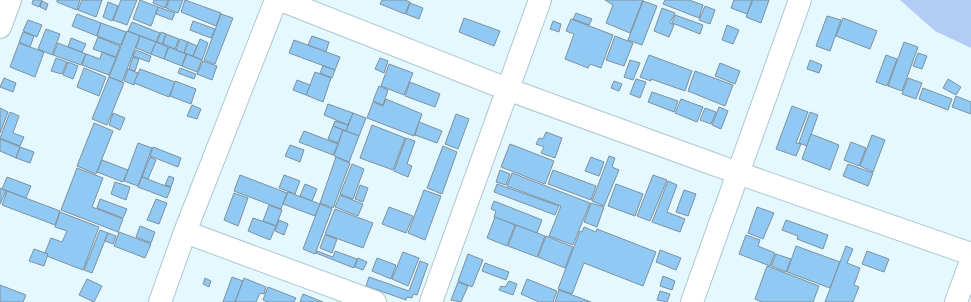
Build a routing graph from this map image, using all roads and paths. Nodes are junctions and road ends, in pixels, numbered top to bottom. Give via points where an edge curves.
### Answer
1 (10, 0) edge
2 (276, 0) edge
3 (281, 0) edge
4 (540, 0) edge
5 (800, 0) edge
6 (0, 27) edge
7 (507, 89) junction
8 (738, 173) junction
9 (185, 232) junction
10 (971, 254) edge
11 (971, 261) edge
12 (160, 302) edge
13 (375, 302) edge
14 (431, 302) edge
15 (692, 302) edge
16 (956, 302) edge

1 - 6 street
2 - 9 street
3 - 7 street
4 - 7 street
5 - 8 street
7 - 8 street
7 - 14 street
8 - 10 street
8 - 15 street
9 - 12 street
9 - 13 street
11 - 16 street

